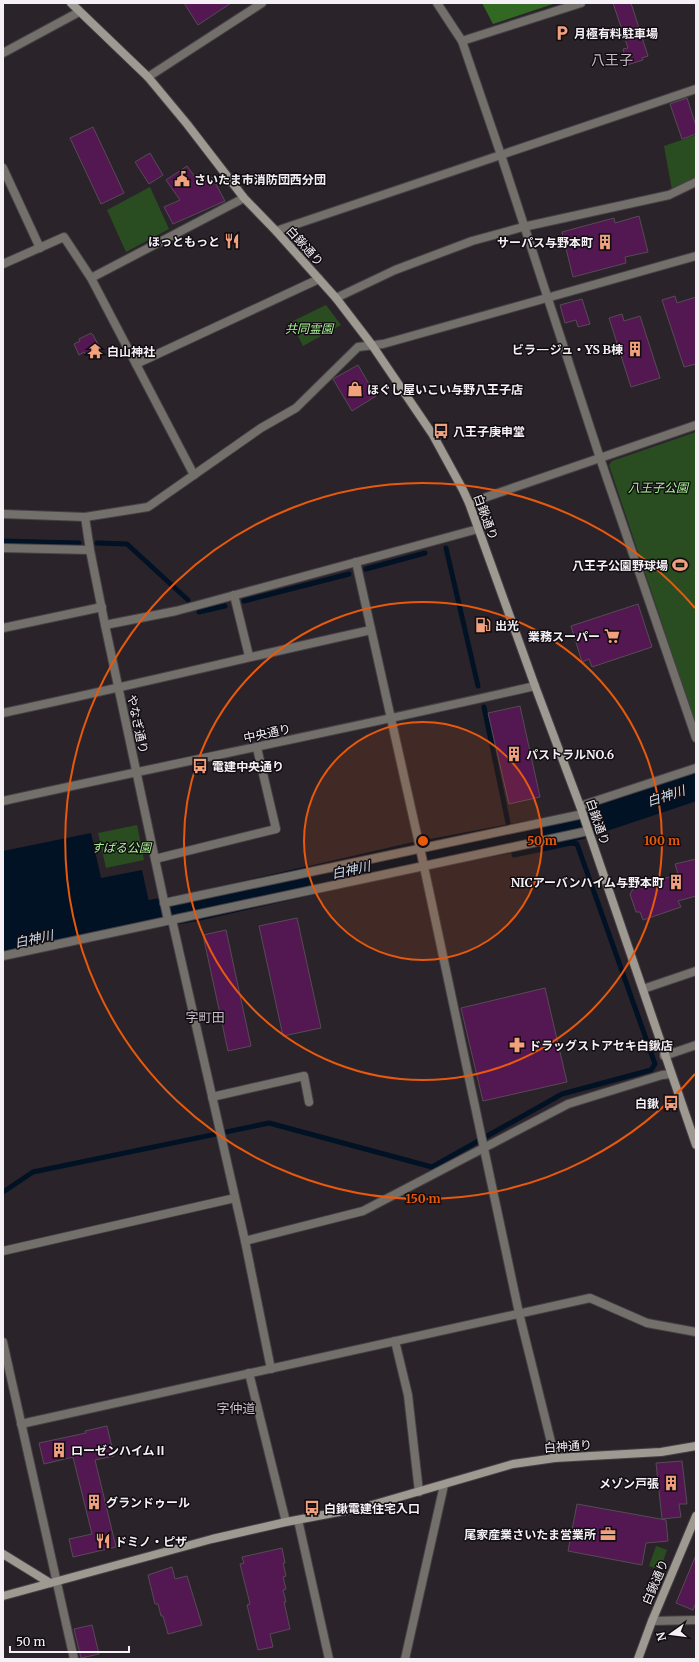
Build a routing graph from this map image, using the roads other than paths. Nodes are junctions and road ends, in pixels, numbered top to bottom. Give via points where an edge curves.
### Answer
1 (71, 3) edge
2 (262, 3) edge
3 (437, 3) edge
4 (580, 3) edge
5 (79, 12) junction
6 (462, 41) junction
7 (3, 53) edge
8 (148, 78) junction
9 (696, 89) edge
10 (501, 156) junction
11 (3, 168) edge
12 (696, 182) edge
13 (244, 198) junction
14 (523, 227) junction
15 (276, 231) junction
16 (40, 248) junction
17 (696, 256) edge
18 (3, 264) edge
19 (91, 278) junction
20 (319, 280) junction
21 (548, 297) junction
22 (336, 298) junction
23 (372, 345) junction
24 (136, 364) junction
25 (696, 424) edge
26 (600, 458) junction
27 (194, 475) junction
28 (469, 503) junction
29 (3, 514) edge
30 (85, 517) junction
31 (478, 529) junction
32 (3, 548) edge
33 (90, 550) junction
34 (356, 562) junction
35 (234, 595) junction
36 (102, 607) junction
37 (105, 624) junction
38 (3, 628) edge
39 (371, 630) junction
40 (249, 656) junction
41 (535, 686) junction
42 (118, 688) junction
43 (3, 713) edge
44 (391, 718) junction
45 (696, 738) edge
46 (257, 748) junction
47 (696, 768) edge
48 (136, 772) junction
49 (3, 801) edge
50 (580, 806) junction
51 (583, 816) junction
52 (588, 829) junction
53 (420, 849) junction
54 (155, 858) junction
55 (423, 865) junction
56 (164, 903) junction
57 (169, 920) junction
58 (3, 956) edge
59 (696, 971) edge
60 (642, 989) junction
61 (696, 1045) edge
62 (664, 1056) junction
63 (671, 1074) junction
64 (212, 1097) junction
65 (309, 1102) dead end
66 (696, 1145) edge
67 (484, 1148) junction
68 (235, 1198) junction
69 (245, 1241) junction
70 (3, 1251) edge
71 (519, 1313) junction
72 (696, 1332) edge
73 (395, 1341) junction
74 (3, 1342) edge
75 (271, 1369) junction
76 (249, 1373) junction
77 (21, 1424) junction
78 (696, 1446) edge
79 (555, 1458) junction
80 (444, 1485) junction
81 (419, 1492) junction
82 (696, 1516) edge
83 (298, 1520) junction
84 (286, 1522) junction
85 (3, 1554) edge
86 (53, 1583) junction
87 (3, 1596) edge
88 (696, 1620) edge
89 (652, 1621) junction
90 (74, 1659) edge
91 (329, 1659) edge
92 (406, 1659) edge
93 (638, 1659) edge

1 - 5 street, 白鍬通り
2 - 8 street
3 - 6 street
4 - 6 street
5 - 7 street
5 - 8 street, 白鍬通り
6 - 10 street
8 - 13 street, 白鍬通り
9 - 10 street
10 - 14 street
10 - 15 street
11 - 16 street
12 - 14 street via 669,195
13 - 15 street, 白鍬通り
13 - 19 street
14 - 21 street
14 - 22 street via 472,241 395,270
15 - 20 street, 白鍬通り
16 - 18 street
16 - 19 street via 64,237
17 - 21 street
19 - 24 street
20 - 22 street, 白鍬通り
20 - 24 street
21 - 23 street
21 - 26 street
22 - 23 street, 白鍬通り
23 - 27 street via 358,348 296,408 261,428
23 - 28 street, 白鍬通り via 433,435
24 - 27 street
25 - 26 street
26 - 28 street
26 - 45 street
27 - 30 street via 148,507
28 - 31 street, 白鍬通り
29 - 30 street
30 - 33 street, やなぎ通り
31 - 34 street
31 - 41 street, 白鍬通り
32 - 33 street
33 - 36 street, やなぎ通り
34 - 35 street
34 - 39 street
35 - 37 street via 176,611
35 - 40 street
36 - 37 street, やなぎ通り
36 - 38 street
37 - 42 street, やなぎ通り
39 - 40 street
39 - 44 street
40 - 42 street
41 - 44 street, 中央通り
41 - 50 street, 白鍬通り
42 - 43 street
42 - 48 street, やなぎ通り
44 - 46 street, 中央通り
44 - 53 street
46 - 48 street, 中央通り
46 - 54 street via 276,829
47 - 50 street
48 - 49 street, 中央通り
48 - 54 street, やなぎ通り
50 - 51 street, 白鍬通り
51 - 52 street, 白鍬通り
51 - 53 street
52 - 55 street
52 - 60 street, 白鍬通り
53 - 55 street
53 - 56 street
54 - 56 street, やなぎ通り
55 - 57 street
55 - 67 street
56 - 57 street, やなぎ通り
57 - 58 street
57 - 64 street, やなぎ通り
59 - 60 street
60 - 62 street, 白鍬通り
61 - 62 street
62 - 63 street, 白鍬通り
63 - 66 street, 白鍬通り
63 - 67 street via 568,1104
64 - 65 street via 304,1076
64 - 68 street, やなぎ通り
67 - 69 street via 363,1211
67 - 71 street
68 - 69 street, やなぎ通り
68 - 70 street
69 - 75 street, やなぎ通り
71 - 72 street via 590,1298 646,1324
71 - 73 street
71 - 79 street
73 - 75 street
73 - 81 street via 408,1395
74 - 77 street
75 - 76 street
76 - 77 street
76 - 84 street
77 - 86 street
78 - 79 street, 白神通り via 662,1452
79 - 80 street, 白神通り via 513,1464
80 - 81 street, 白神通り
80 - 92 street
81 - 83 street, 白神通り via 365,1507
82 - 89 street, 白鍬通り
83 - 84 street, 白神通り
83 - 91 street
84 - 86 street, 白神通り via 212,1539
85 - 86 street
86 - 87 street, 白神通り
86 - 90 street
88 - 89 street
89 - 93 street, 白鍬通り

